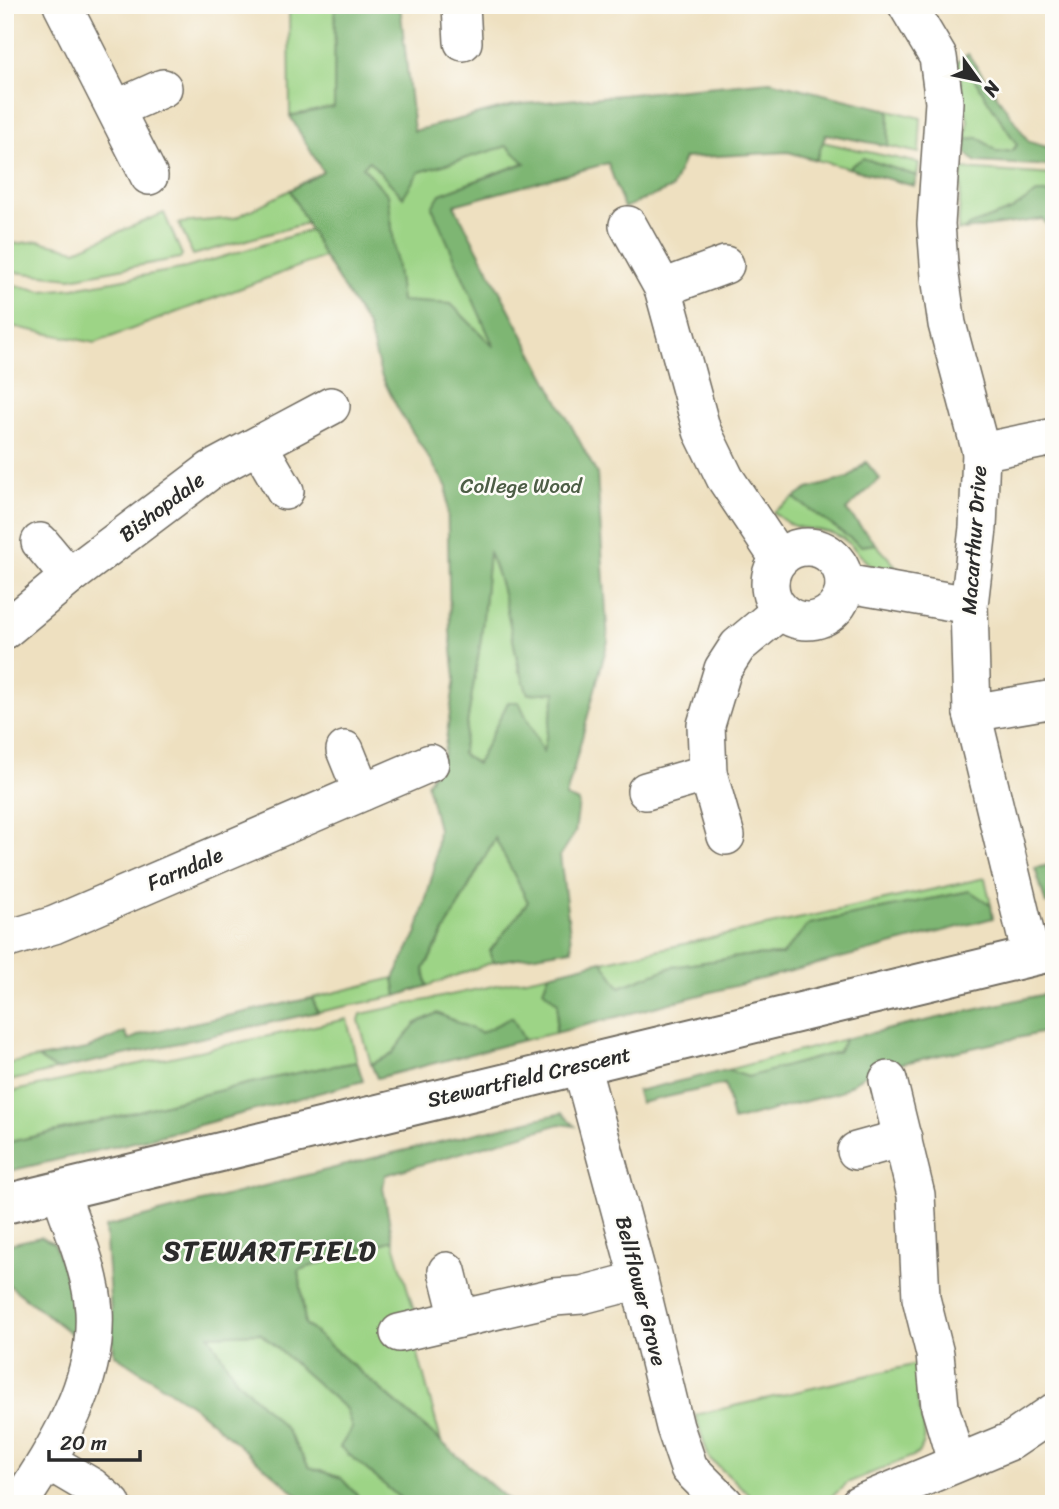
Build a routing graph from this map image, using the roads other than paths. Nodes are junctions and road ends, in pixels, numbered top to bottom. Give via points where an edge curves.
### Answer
1 (62, 5) edge
2 (461, 5) edge
3 (907, 5) edge
4 (463, 42) dead end
5 (163, 88) dead end
6 (116, 109) junction
7 (149, 176) dead end
8 (628, 225) dead end
9 (725, 265) dead end
10 (663, 288) junction
11 (331, 405) dead end
12 (1054, 437) edge
13 (259, 446) junction
14 (981, 452) junction
15 (285, 491) dead end
16 (40, 542) dead end
17 (779, 559) junction
18 (69, 577) junction
19 (844, 583) junction
20 (969, 605) junction
21 (780, 611) junction
22 (5, 631) edge
23 (1054, 699) edge
24 (972, 713) junction
25 (345, 750) dead end
26 (430, 763) dead end
27 (708, 773) junction
28 (362, 792) junction
29 (646, 792) dead end
30 (726, 836) dead end
31 (5, 940) edge
32 (1042, 954) edge
33 (581, 1065) junction
34 (888, 1080) dead end
35 (903, 1138) junction
36 (856, 1151) dead end
37 (60, 1191) junction
38 (5, 1204) edge
39 (447, 1271) dead end
40 (639, 1280) junction
41 (459, 1319) junction
42 (398, 1333) dead end
43 (1054, 1412) edge
44 (48, 1461) junction
45 (956, 1461) junction
46 (19, 1504) edge
47 (112, 1504) edge
48 (725, 1504) edge
49 (859, 1504) edge

1 - 6 street
2 - 4 street
3 - 14 street, Macarthur Drive via 938,57 944,102 936,224 940,276 947,324
5 - 6 street
6 - 7 street
8 - 10 street
9 - 10 street
10 - 17 street via 702,430 725,478
11 - 13 street, Bishopdale
12 - 14 street
13 - 15 street
13 - 18 street, Bishopdale via 211,470
14 - 20 street, Macarthur Drive
16 - 18 street
17 - 19 street via 798,548 820,549 833,556
17 - 21 street via 769,585
18 - 22 street, Bishopdale
19 - 20 street
19 - 21 street via 842,598 821,619 807,622
20 - 24 street, Macarthur Drive
21 - 27 street via 738,646 723,669 705,725
23 - 24 street
24 - 32 street, Macarthur Drive
25 - 28 street
26 - 28 street, Farndale
27 - 29 street
27 - 30 street
28 - 31 street, Farndale via 54,925
32 - 33 street, Stewartfield Crescent
33 - 37 street, Stewartfield Crescent
33 - 40 street, Bellflower Grove
34 - 35 street
35 - 36 street
35 - 45 street via 916,1195 921,1298 940,1407
37 - 38 street, Stewartfield Crescent
37 - 44 street via 94,1310 85,1382
39 - 41 street
40 - 41 street
40 - 48 street, Bellflower Grove via 689,1468
41 - 42 street
43 - 45 street via 1011,1441
44 - 46 street
44 - 47 street
45 - 49 street

